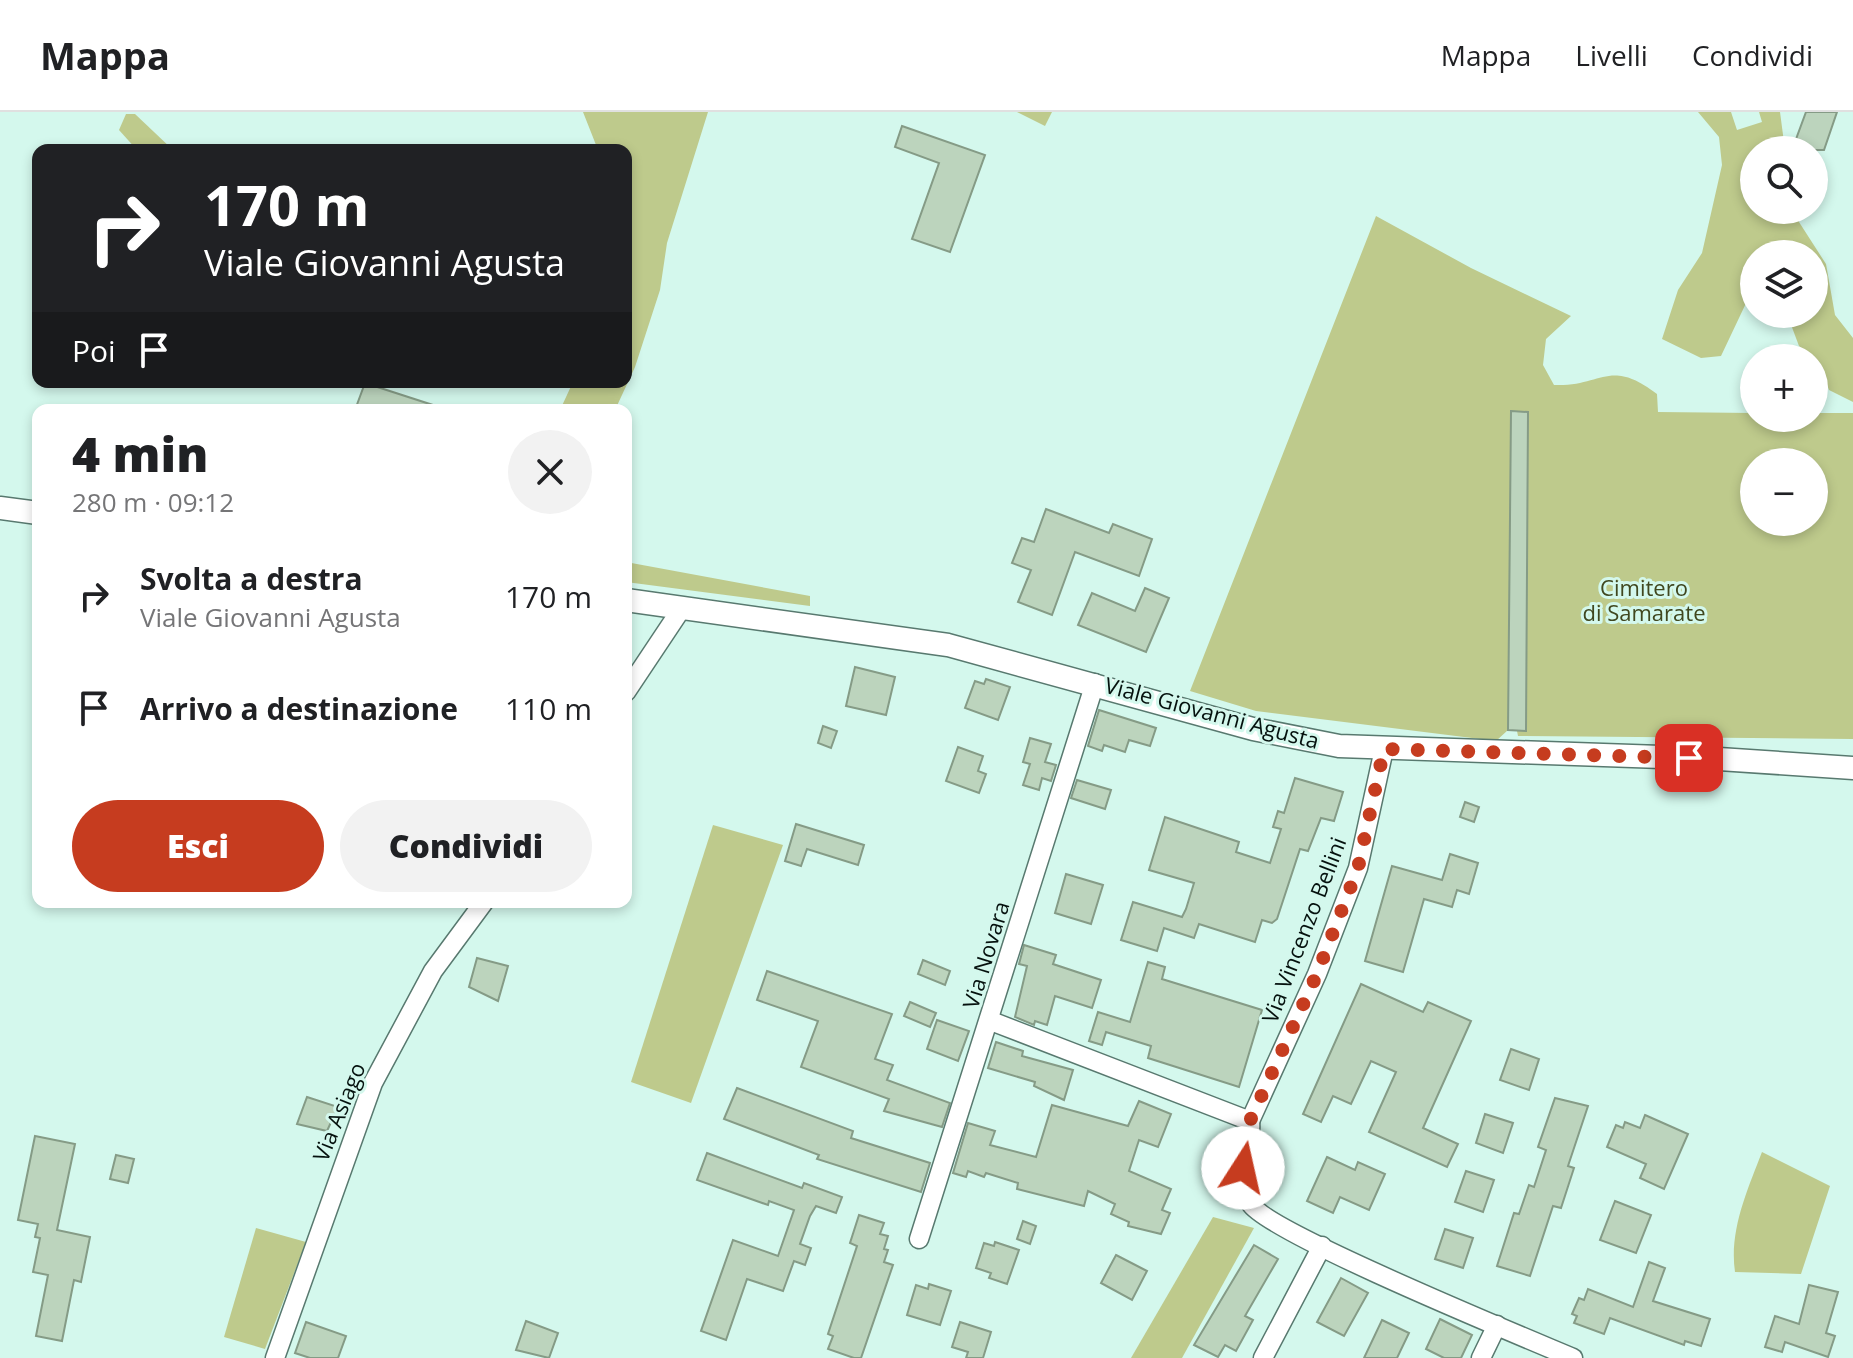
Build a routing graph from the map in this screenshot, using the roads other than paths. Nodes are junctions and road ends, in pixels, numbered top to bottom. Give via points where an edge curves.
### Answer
1 (0, 508) edge
2 (32, 512) edge
3 (632, 601) edge
4 (682, 608) junction
5 (632, 683) edge
6 (1095, 683) junction
7 (1384, 749) junction
8 (1853, 768) edge
9 (480, 908) edge
10 (991, 1021) junction
11 (1250, 1121) junction
12 (919, 1239) dead end
13 (1322, 1246) junction
14 (1497, 1325) junction
15 (1548, 1353) edge
16 (275, 1358) edge
17 (1263, 1358) edge
18 (1481, 1358) edge
19 (1573, 1358) edge

1 - 2 street
3 - 4 street, Viale Giovanni Agusta
4 - 5 street
4 - 6 street, Viale Giovanni Agusta via 936,643
6 - 7 street, Viale Giovanni Agusta via 1296,739
6 - 10 street, Via Novara
7 - 8 street, Viale Giovanni Agusta
7 - 11 street, Via Vincenzo Bellini via 1358,868
9 - 16 street, Via Asiago via 433,971 373,1083
10 - 11 street
10 - 12 street, Via Novara
11 - 13 street, Via Vincenzo Bellini via 1243,1168 1249,1201 1270,1222
13 - 14 street, Via Vincenzo Bellini
13 - 17 street
14 - 15 street, Via Vincenzo Bellini
14 - 18 street
15 - 19 street, Via Vincenzo Bellini

